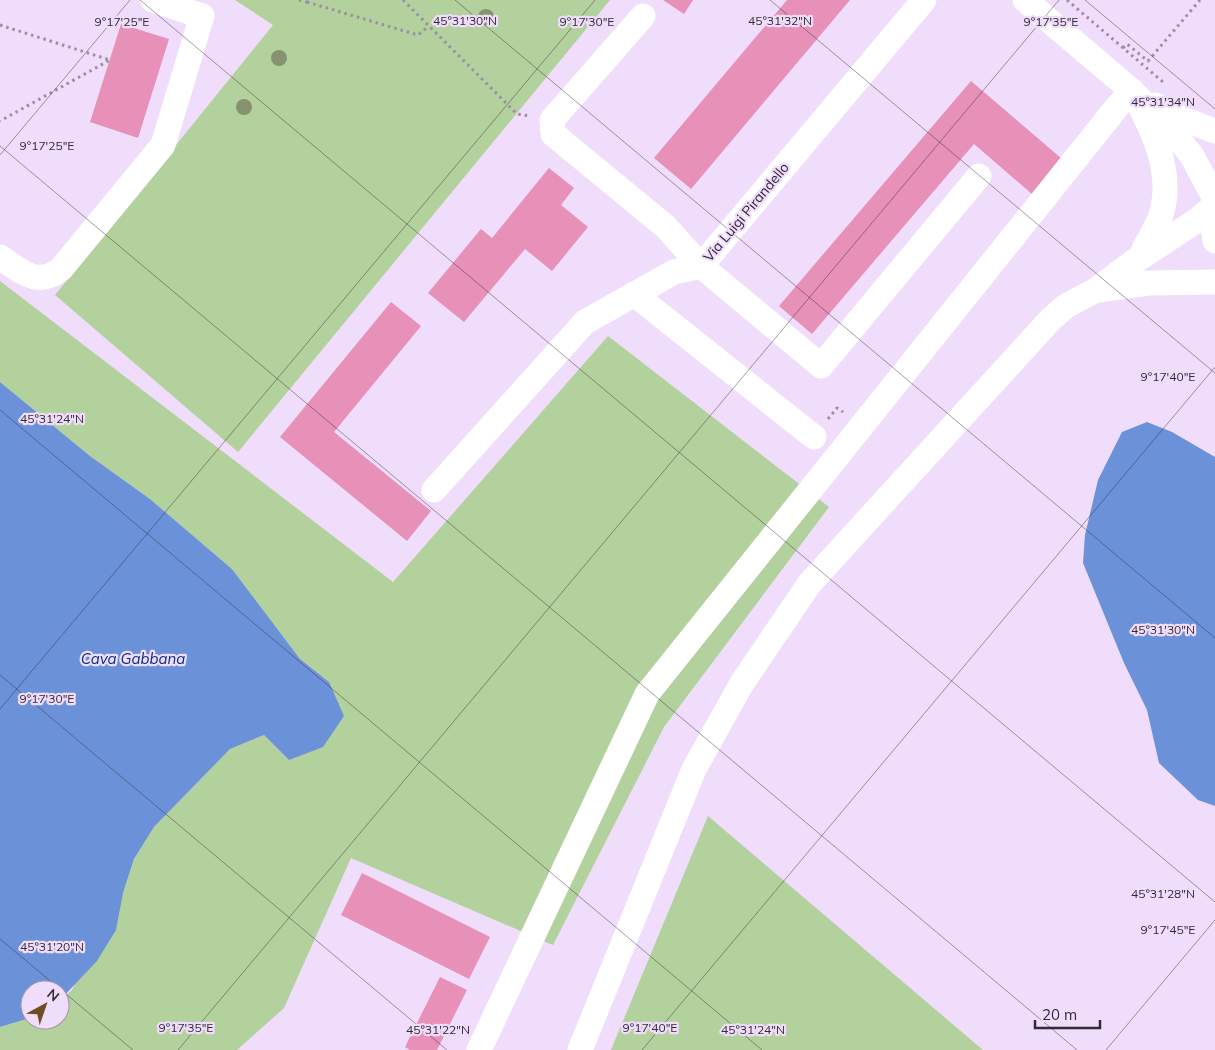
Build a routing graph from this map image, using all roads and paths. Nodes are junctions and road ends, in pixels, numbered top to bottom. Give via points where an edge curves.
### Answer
1 (153, 0) edge
2 (299, 0) edge
3 (403, 0) edge
4 (924, 0) edge
5 (1025, 0) edge
6 (1067, 0) edge
7 (1200, 0) edge
8 (308, 1) edge
9 (643, 16) dead end
10 (0, 25) edge
11 (429, 26) junction
12 (1124, 48) junction
13 (1170, 88) dead end
14 (1132, 91) junction
15 (0, 120) edge
16 (552, 120) junction
17 (1215, 131) edge
18 (979, 176) dead end
19 (1215, 199) edge
20 (1215, 205) edge
21 (1215, 240) edge
22 (0, 257) edge
23 (1140, 258) junction
24 (701, 266) junction
25 (1215, 282) edge
26 (1096, 290) junction
27 (634, 294) junction
28 (814, 437) dead end
29 (434, 490) dead end
30 (479, 1050) edge
31 (580, 1050) edge

1 - 22 street via 202,16 163,146 52,276 38,279 28,276
2 - 8 path
3 - 11 path
4 - 24 street, Via Luigi Pirandello
5 - 14 street
6 - 12 path
7 - 12 path via 1148,61 1127,44
8 - 11 path via 418,35
9 - 16 street
10 - 15 path via 110,60
11 - 16 path via 517,114
12 - 13 path
14 - 17 street via 1168,112
14 - 19 street via 1186,149
14 - 23 street via 1159,146 1165,178 1162,211
14 - 30 street via 647,694
16 - 24 street via 553,134 666,227
18 - 24 street via 821,366
20 - 21 street
20 - 23 street
23 - 26 street
24 - 27 street, Via Luigi Pirandello via 674,272
25 - 26 street via 1148,283
26 - 31 street via 1066,306 1029,342 810,583 769,642 694,769
27 - 28 street
27 - 29 street, Via Luigi Pirandello via 585,322

